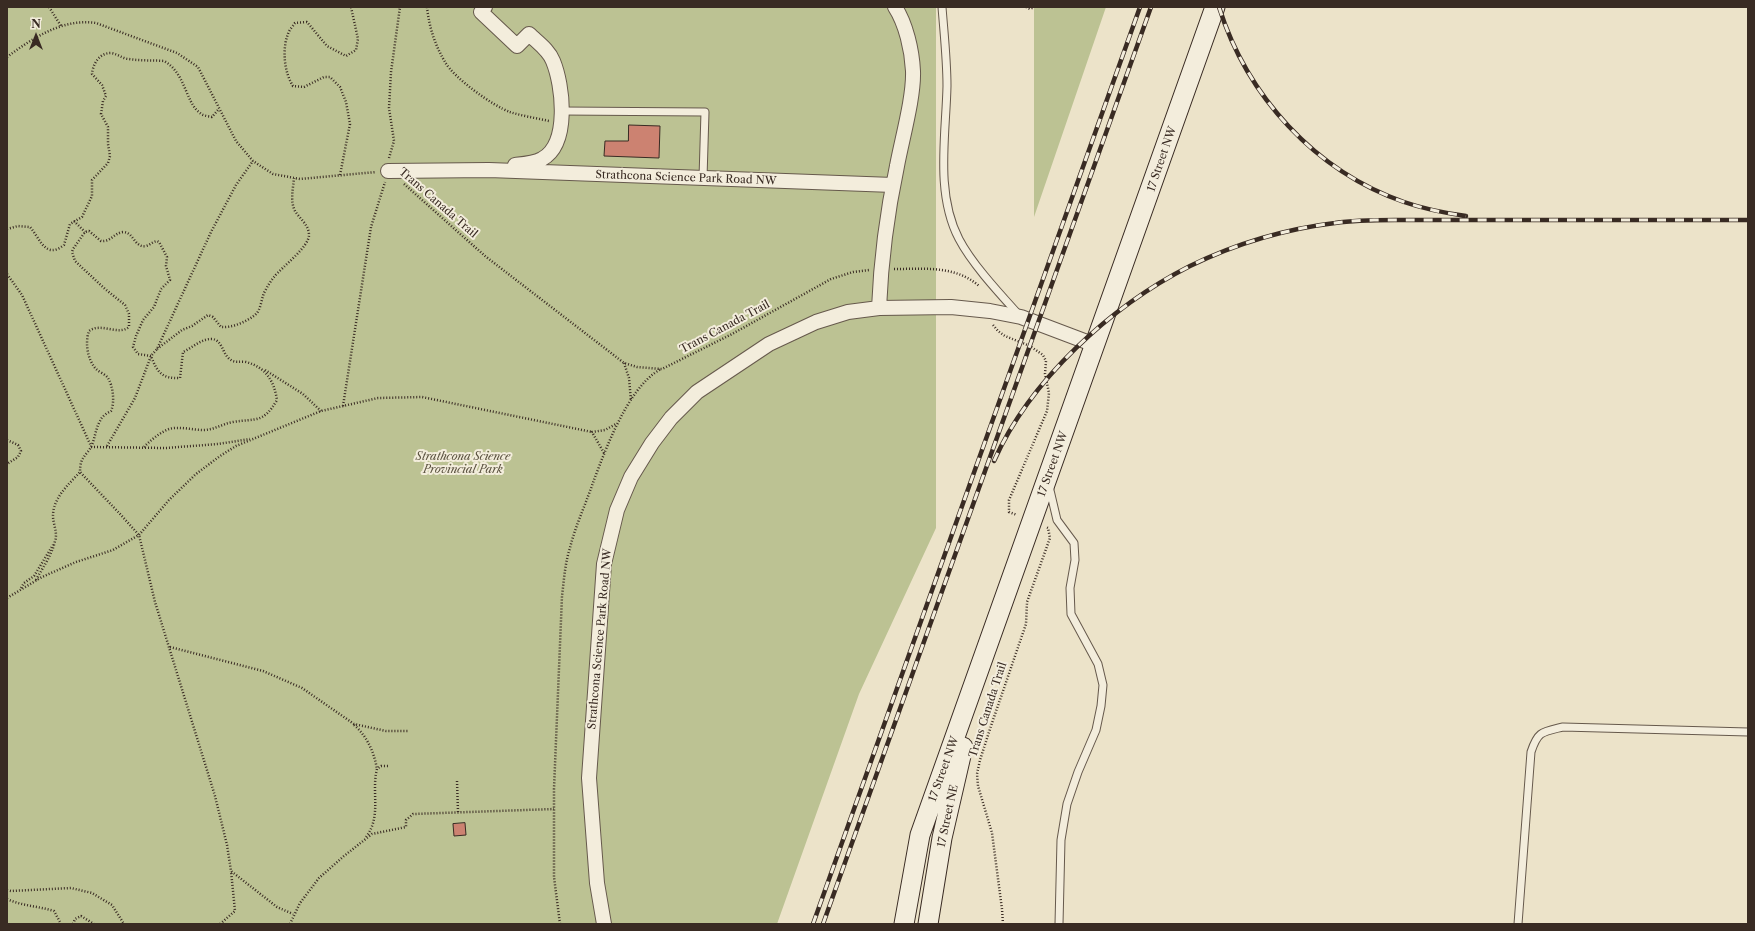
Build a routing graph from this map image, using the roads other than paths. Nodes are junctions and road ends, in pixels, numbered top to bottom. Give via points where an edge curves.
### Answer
1 (485, 7) edge
2 (895, 7) edge
3 (942, 7) edge
4 (1215, 7) edge
5 (562, 117) junction
6 (479, 170) junction
7 (388, 171) road end
8 (703, 178) junction
9 (893, 186) junction
10 (879, 308) junction
11 (1020, 317) junction
12 (1096, 345) junction
13 (1047, 478) junction
14 (983, 662) junction
15 (1748, 732) edge
16 (604, 924) edge
17 (904, 924) edge
18 (928, 924) edge
19 (1059, 924) edge
20 (1518, 924) edge

1 - 5 street, Strathcona Science Park Road NW via 480,12 518,46 529,34 553,60 558,76
2 - 9 street via 908,41 913,71 910,101
3 - 11 lane via 947,84 944,178 948,208 959,239 993,286
4 - 12 main road, 17 Street NW
5 - 6 street, Strathcona Science Park Road NW via 561,130 553,149 543,159
5 - 8 lane via 705,112
6 - 7 street, Strathcona Science Park Road NW
6 - 8 street, Strathcona Science Park Road NW
8 - 9 street, Strathcona Science Park Road NW
9 - 10 street via 880,269
10 - 11 street, Strathcona Science Park Road NW via 951,307
10 - 16 street, Strathcona Science Park Road NW via 848,312 816,322 747,357 697,392 671,418 631,477 617,510 604,564 590,778 596,876
11 - 12 street, Strathcona Science Park Road NW
12 - 13 main road, 17 Street NW
13 - 14 main road, 17 Street NW
13 - 19 lane via 1057,520 1074,543 1075,560 1070,588 1071,614 1098,664 1103,685 1096,730 1067,804 1061,840
14 - 17 main road, 17 Street NW via 920,836
14 - 18 main road, 17 Street NE via 942,838
15 - 20 lane via 1563,727 1546,731 1536,737 1531,752

